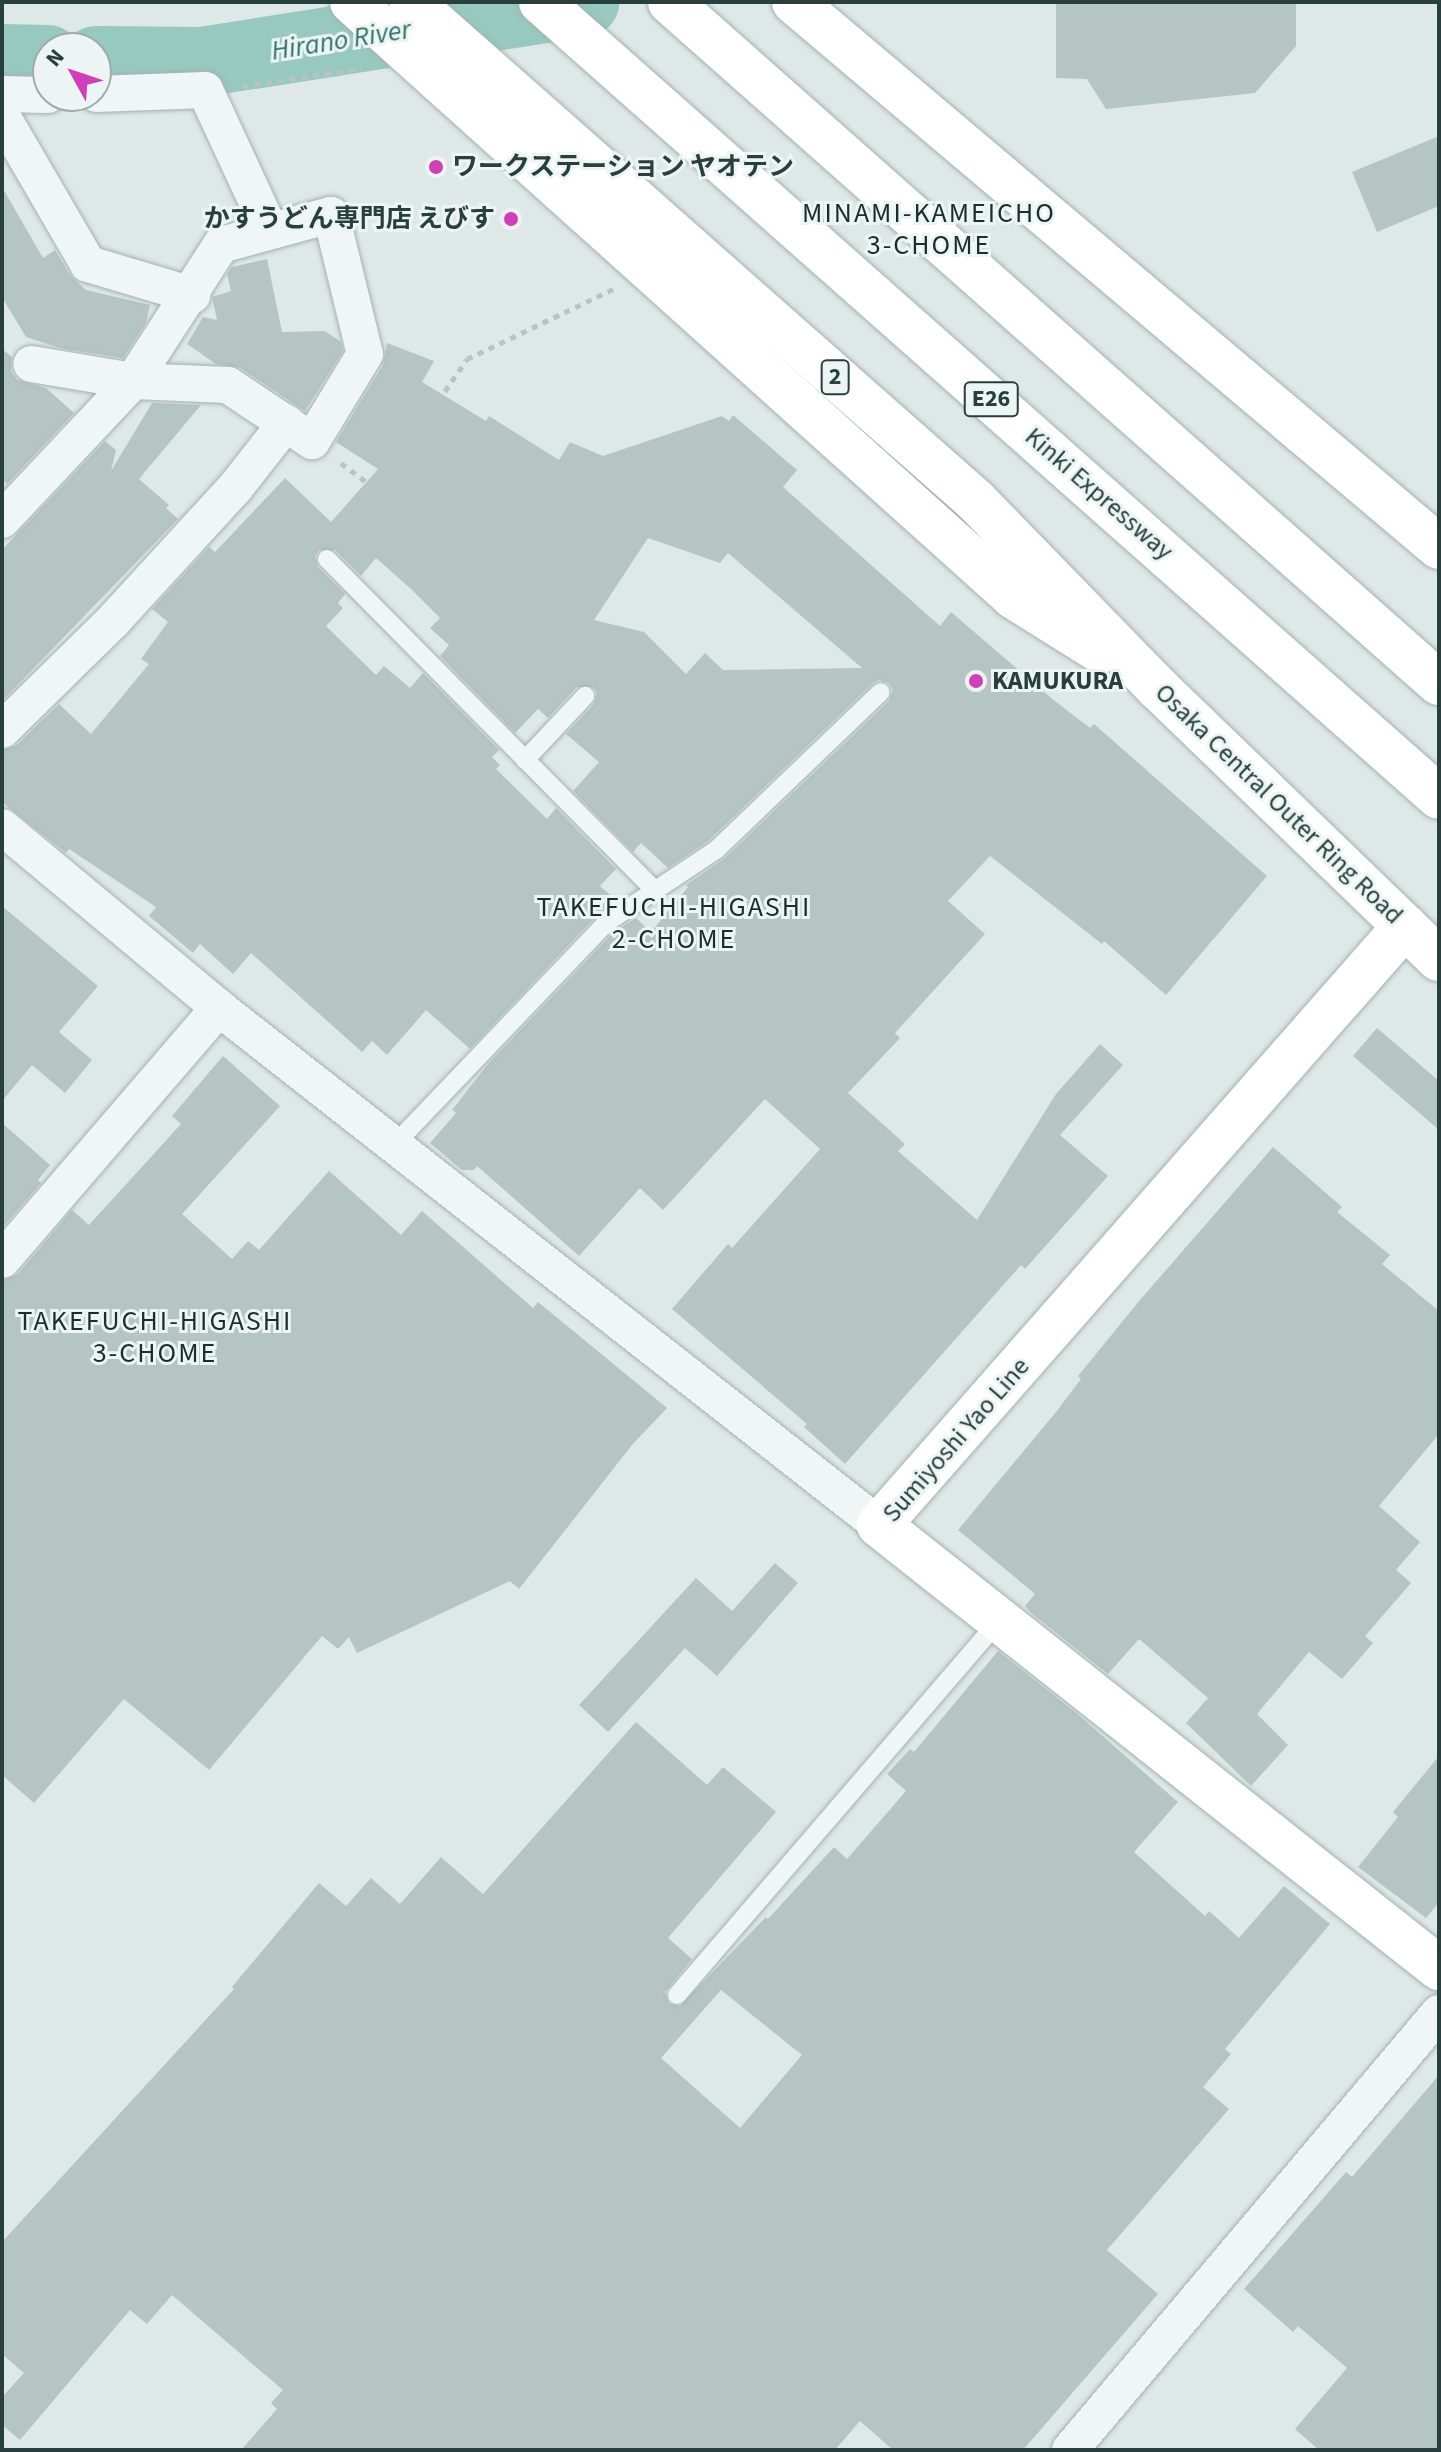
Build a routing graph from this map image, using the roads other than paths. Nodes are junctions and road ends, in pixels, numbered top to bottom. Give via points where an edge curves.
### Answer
1 (352, 2) edge
2 (411, 2) edge
3 (541, 2) edge
4 (670, 2) edge
5 (794, 2) edge
6 (823, 2) edge
7 (877, 69) junction
8 (112, 93) edge
9 (2, 94) edge
10 (32, 95) edge
11 (2, 116) edge
12 (270, 230) junction
13 (192, 295) junction
14 (31, 364) dead end
15 (133, 381) junction
16 (299, 432) junction
17 (2, 520) edge
18 (1439, 547) edge
19 (327, 559) dead end
20 (1439, 683) edge
21 (1159, 689) junction
22 (881, 692) dead end
23 (585, 696) dead end
24 (2, 730) edge
25 (525, 760) junction
26 (1439, 797) edge
27 (2, 827) edge
28 (653, 889) junction
29 (1405, 926) junction
30 (1439, 959) edge
31 (219, 1008) junction
32 (394, 1145) junction
33 (2, 1260) edge
34 (879, 1525) junction
35 (999, 1620) junction
36 (1439, 1968) edge
37 (677, 1995) dead end
38 (1439, 2013) edge
39 (1070, 2450) edge

1 - 21 main road via 1014,597
2 - 21 main road, Osaka Central Outer Ring Road / 2 via 976,501
3 - 26 main road, Kinki Expressway / E26
4 - 20 main road
5 - 7 main road
6 - 7 main road
7 - 18 main road
8 - 12 street via 205,90
9 - 10 street
11 - 13 street via 88,264
12 - 13 street via 221,245
12 - 16 street via 331,215 365,354
13 - 15 street
14 - 15 street
15 - 16 street via 228,385
15 - 17 street
16 - 24 street via 235,488 113,621
19 - 25 lane
21 - 29 main road, Osaka Central Outer Ring Road / 2
22 - 28 lane via 716,850
23 - 25 lane
25 - 28 lane
27 - 31 street
28 - 32 lane via 606,923
29 - 30 main road, Osaka Central Outer Ring Road / 2
29 - 34 main road, Sumiyoshi Yao Line
31 - 32 street
31 - 33 street
32 - 34 street
34 - 35 main road, Sumiyoshi Yao Line
35 - 36 main road, Sumiyoshi Yao Line
35 - 37 lane
38 - 39 street

